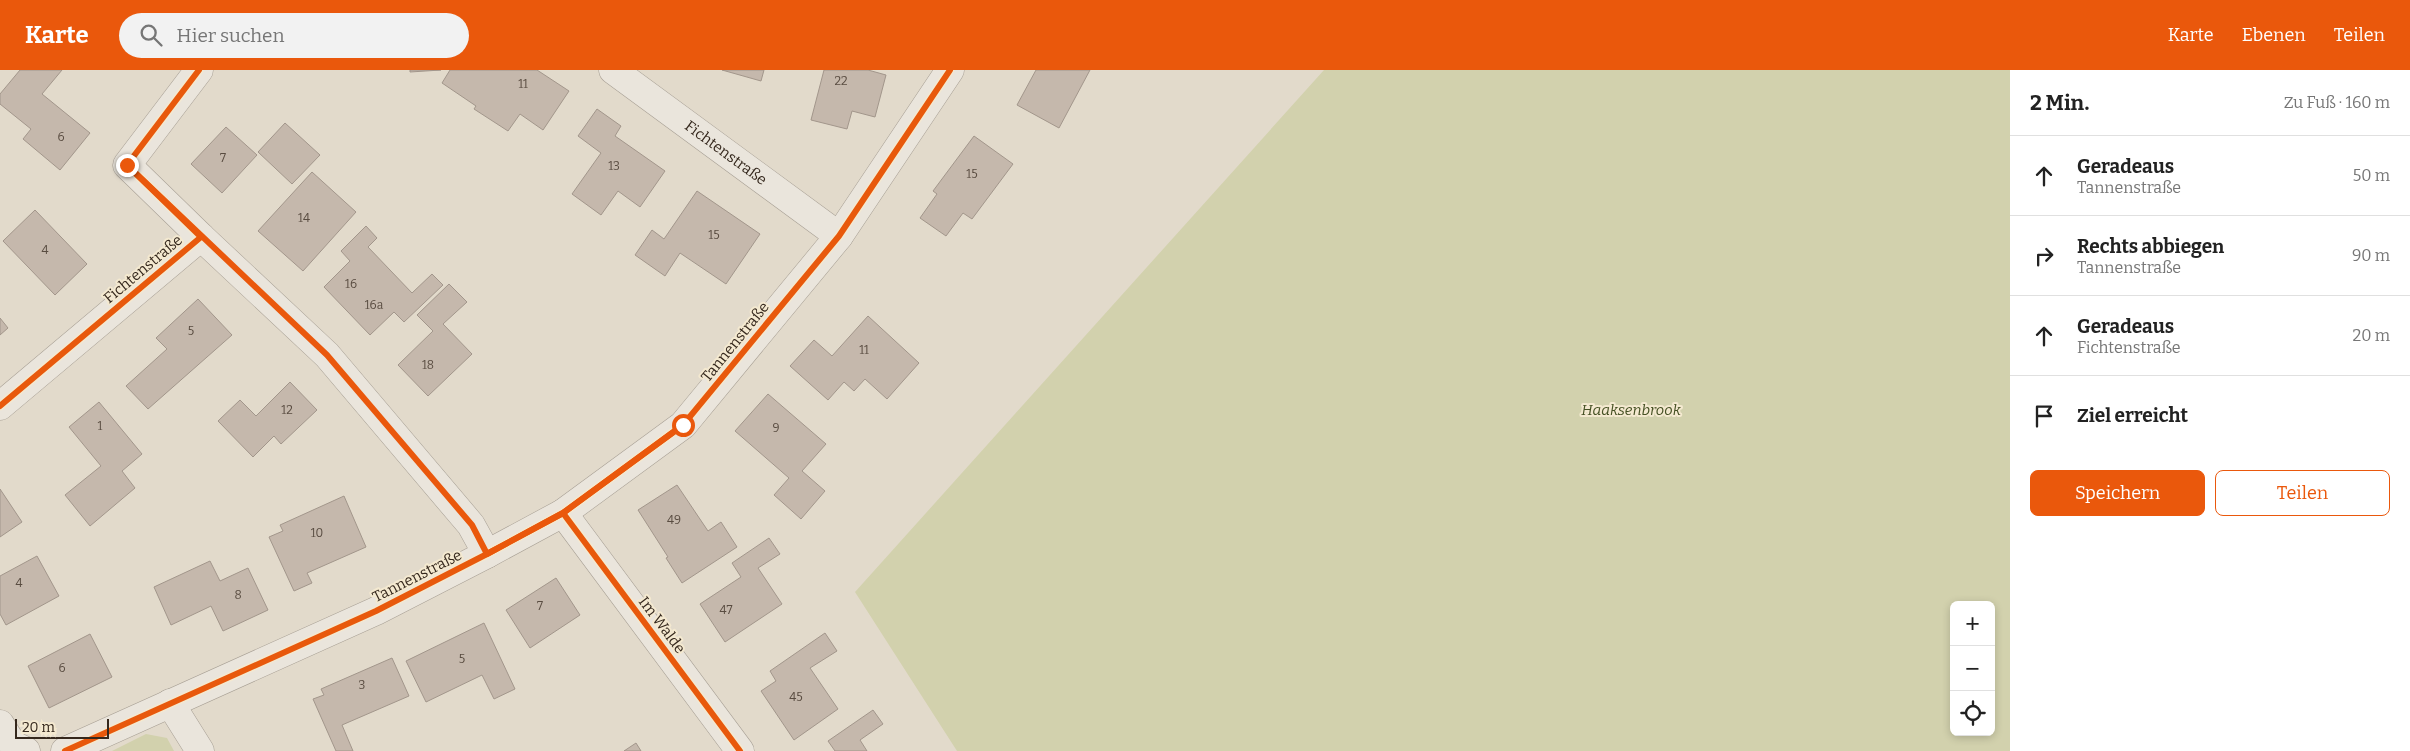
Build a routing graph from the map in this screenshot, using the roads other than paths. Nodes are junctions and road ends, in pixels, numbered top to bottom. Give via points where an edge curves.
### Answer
1 (199, 70) edge
2 (613, 70) edge
3 (950, 70) edge
4 (839, 236) junction
5 (201, 238) junction
6 (0, 406) edge
7 (563, 513) junction
8 (487, 554) junction
9 (170, 703) junction
10 (0, 724) edge
11 (26, 751) edge
12 (65, 751) edge
13 (200, 751) edge
14 (740, 751) edge

1 - 5 street, Fichtenstraße via 127,165
2 - 4 street, Fichtenstraße
3 - 4 street, Tannenstraße
4 - 7 street, Tannenstraße via 683,425
5 - 6 street, Fichtenstraße
5 - 8 street via 327,355 472,525
7 - 8 street, Tannenstraße
7 - 14 street, Im Walde
8 - 9 street, Tannenstraße via 376,611
9 - 12 street, Tannenstraße
9 - 13 street
10 - 11 street via 12,745

